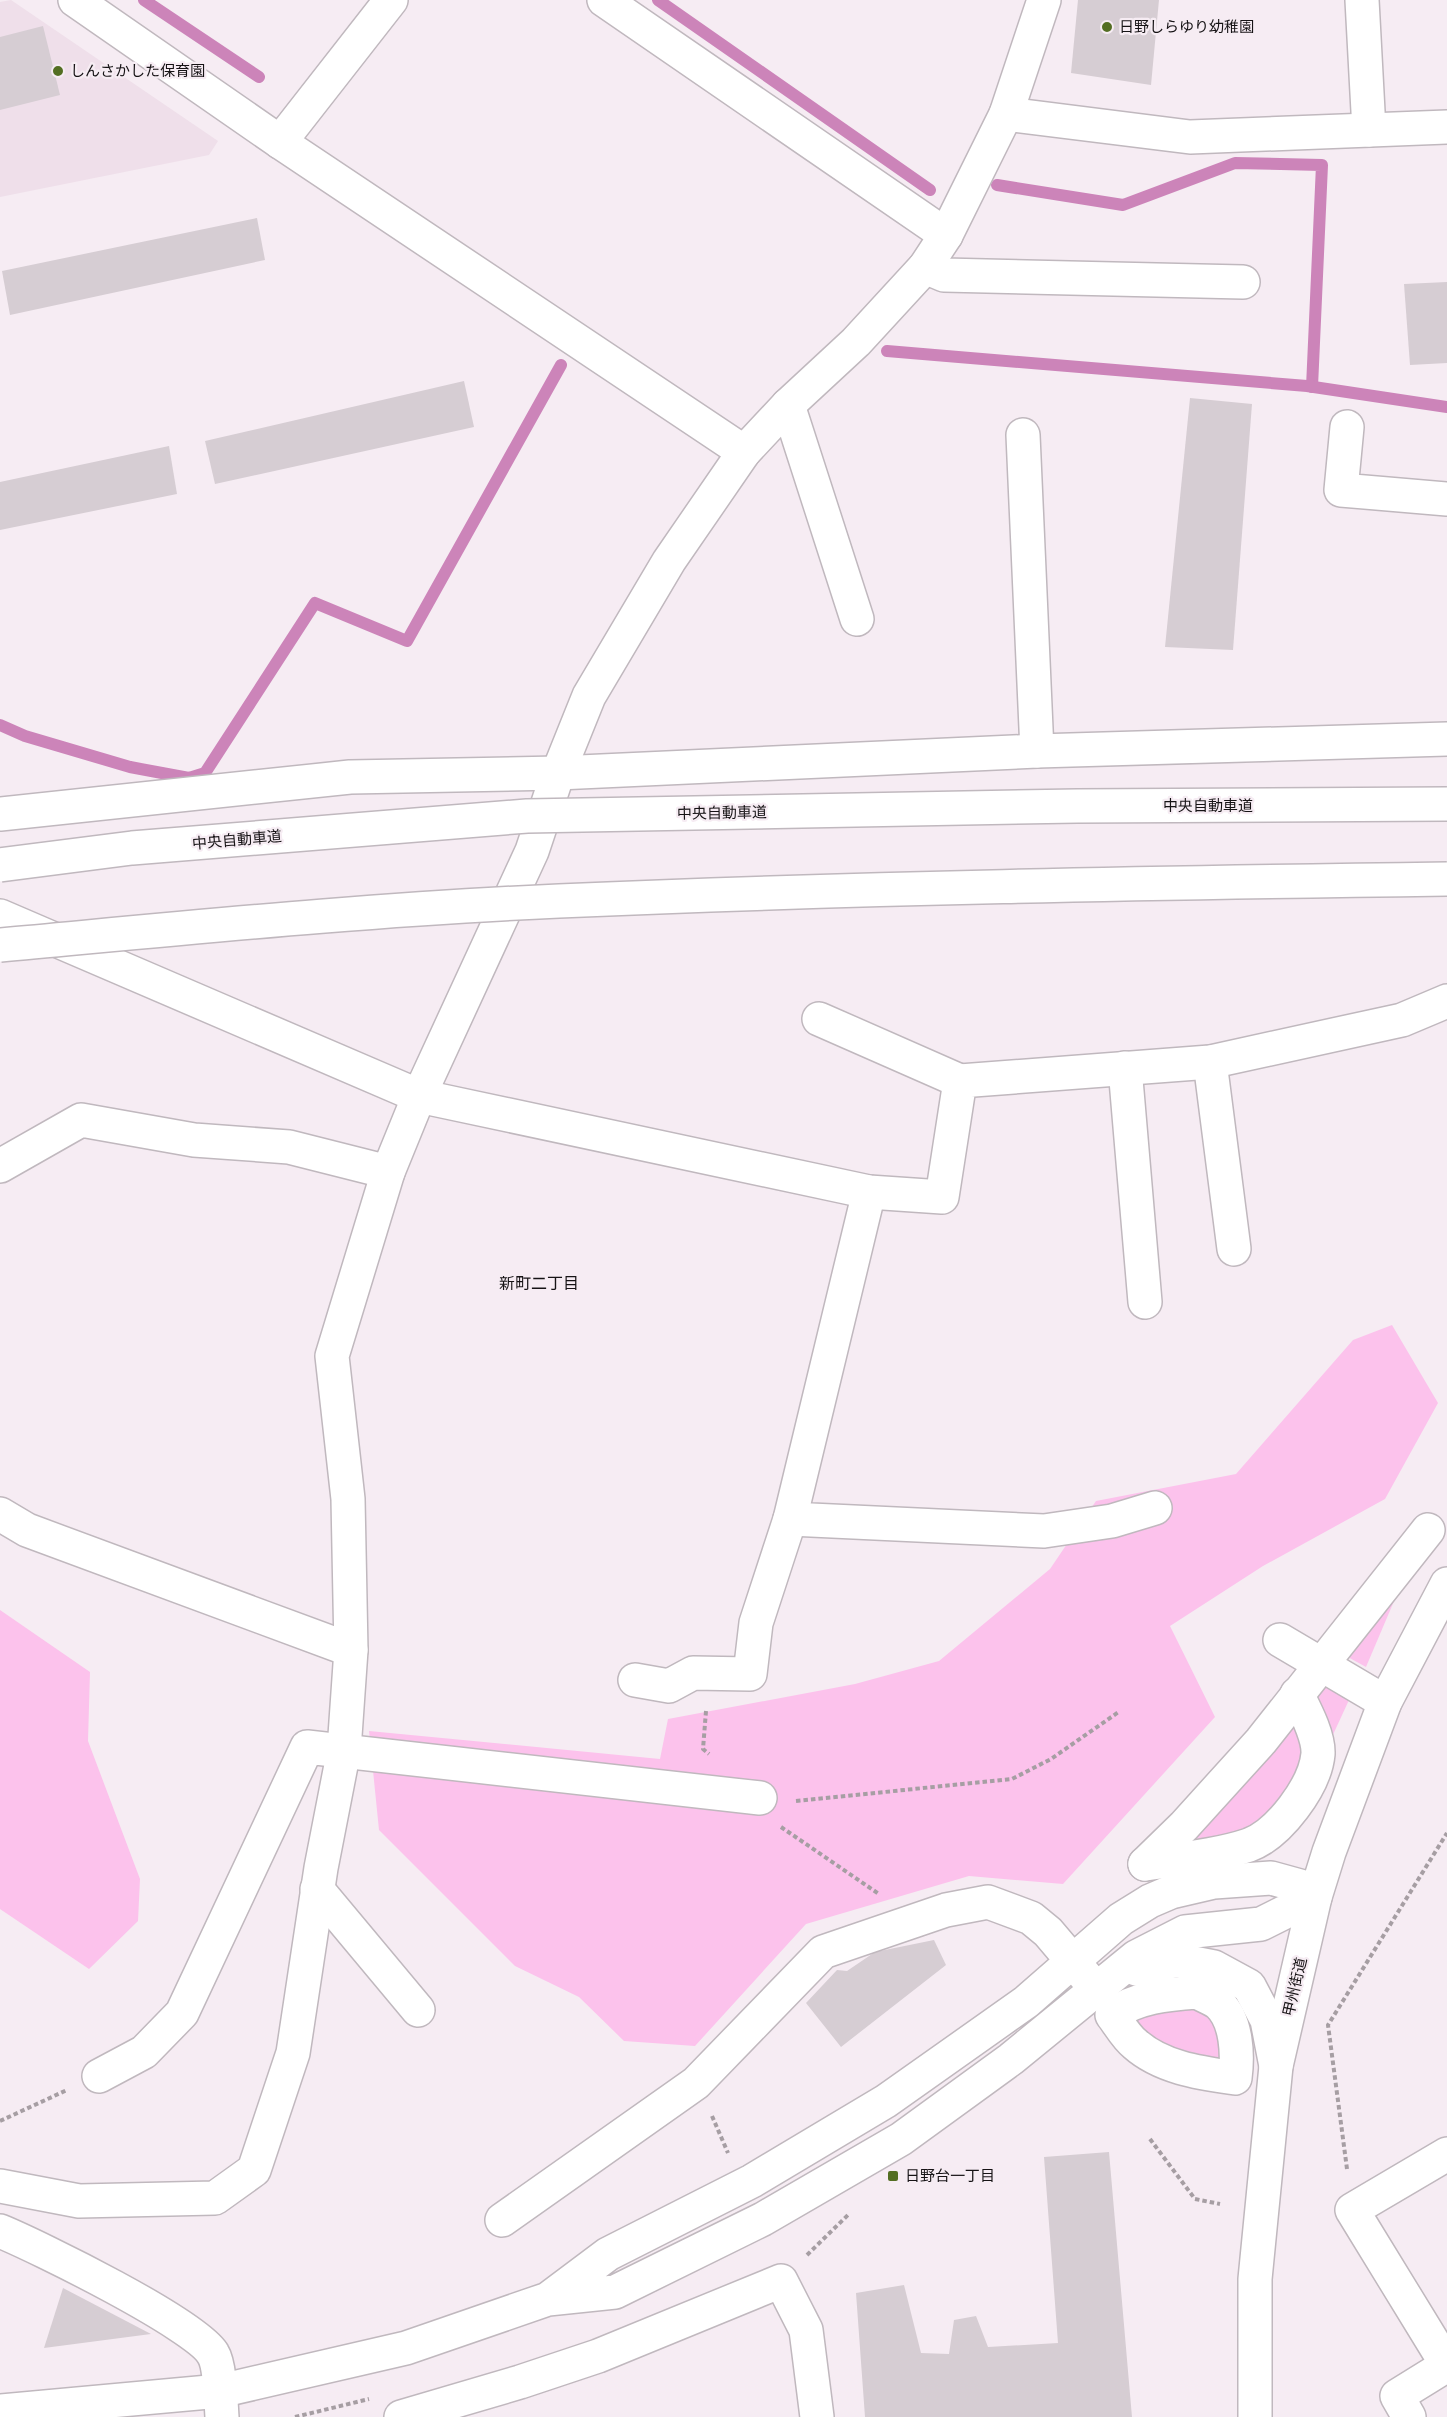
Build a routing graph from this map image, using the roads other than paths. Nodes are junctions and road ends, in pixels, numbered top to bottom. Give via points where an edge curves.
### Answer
1 (75, 0) edge
2 (391, 0) edge
3 (604, 0) edge
4 (1044, 0) edge
5 (1362, 0) edge
6 (1006, 114) junction
7 (1447, 127) edge
8 (1369, 130) junction
9 (280, 142) junction
10 (946, 235) junction
11 (926, 267) junction
12 (1243, 282) dead end
13 (788, 405) junction
14 (1347, 427) dead end
15 (1023, 435) dead end
16 (744, 452) junction
17 (1447, 499) edge
18 (857, 619) dead end
19 (1447, 739) edge
20 (1037, 751) junction
21 (558, 773) junction
22 (1447, 804) edge
23 (0, 814) edge
24 (0, 865) edge
25 (1447, 879) edge
26 (0, 916) edge
27 (0, 945) edge
28 (1447, 1001) edge
29 (819, 1019) dead end
30 (1210, 1062) junction
31 (1125, 1068) junction
32 (960, 1081) junction
33 (419, 1096) junction
34 (0, 1166) edge
35 (388, 1172) junction
36 (869, 1192) junction
37 (1234, 1249) dead end
38 (1145, 1302) dead end
39 (1155, 1508) dead end
40 (0, 1514) edge
41 (790, 1519) junction
42 (1428, 1530) dead end
43 (1447, 1584) edge
44 (1280, 1640) dead end
45 (351, 1650) junction
46 (1321, 1664) junction
47 (635, 1680) dead end
48 (1297, 1694) junction
49 (1385, 1702) junction
50 (344, 1750) junction
51 (760, 1798) road end
52 (317, 1889) junction
53 (1315, 1897) junction
54 (1073, 1962) junction
55 (1104, 2002) junction
56 (418, 2010) dead end
57 (1276, 2066) junction
58 (99, 2076) road end
59 (1447, 2154) edge
60 (0, 2186) edge
61 (502, 2220) dead end
62 (0, 2231) edge
63 (548, 2299) junction
64 (1447, 2365) edge
65 (221, 2404) edge
66 (0, 2411) edge
67 (401, 2417) edge
68 (817, 2417) edge
69 (1255, 2417) edge
70 (1409, 2417) edge

1 - 9 main road
2 - 9 main road
3 - 10 main road
4 - 6 main road
5 - 8 main road
6 - 8 main road via 1190,137
6 - 10 main road
7 - 8 main road
9 - 16 main road
10 - 11 main road
11 - 12 main road via 944,275
11 - 13 main road via 856,342
13 - 16 main road
13 - 18 main road
14 - 17 main road via 1341,490
15 - 20 main road
16 - 21 main road via 622,638 590,696
19 - 20 main road
20 - 21 main road
21 - 23 main road via 350,777
21 - 33 main road via 532,851
22 - 24 main road, 中央自動車道, bridge via 527,816 132,848
25 - 27 main road, bridge via 1077,884 556,901
26 - 33 main road
28 - 30 main road via 1402,1020
29 - 32 main road
30 - 31 main road
30 - 37 main road
31 - 32 main road
31 - 38 main road
32 - 36 main road via 942,1197
33 - 35 main road
33 - 36 main road
34 - 35 main road via 81,1120 194,1140 289,1147
35 - 45 main road via 332,1356 348,1500
36 - 41 main road
39 - 41 main road via 1112,1521 1044,1530
40 - 45 main road via 27,1530
41 - 47 main road via 756,1623 750,1674 693,1673 669,1686
42 - 46 main road
43 - 49 main road, 甲州街道
44 - 46 main road
45 - 50 main road
46 - 48 main road
46 - 49 main road
48 - 48 main road via 1261,1741 1145,1864 1214,1854 1250,1844 1277,1828 1311,1783 1318,1753 1310,1719
49 - 53 main road, 甲州街道
50 - 51 main road
50 - 52 main road
50 - 58 main road via 307,1747 182,2013 144,2052
52 - 56 main road
52 - 60 main road via 293,2053 254,2170 215,2198 79,2201
53 - 54 main road via 1300,1886 1271,1878 1214,1882 1171,1892 1121,1919
53 - 55 main road via 1261,1924 1185,1932 1136,1957
53 - 57 main road, 甲州街道
54 - 55 main road
54 - 61 main road via 1031,1918 988,1902 946,1910 823,1952 696,2083
54 - 63 main road via 1026,2002 886,2101 752,2181 608,2254
55 - 57 main road via 1140,1967 1178,1960 1214,1967 1249,1986 1267,2020
55 - 63 main road via 1011,2060 901,2139 763,2219 615,2292
57 - 69 main road, 甲州街道 via 1255,2278
59 - 64 main road via 1352,2210
62 - 65 main road via 91,2275 187,2329 213,2354
63 - 65 main road via 406,2348
64 - 70 main road via 1397,2396
65 - 66 main road
67 - 68 main road via 598,2356 781,2281 806,2330

